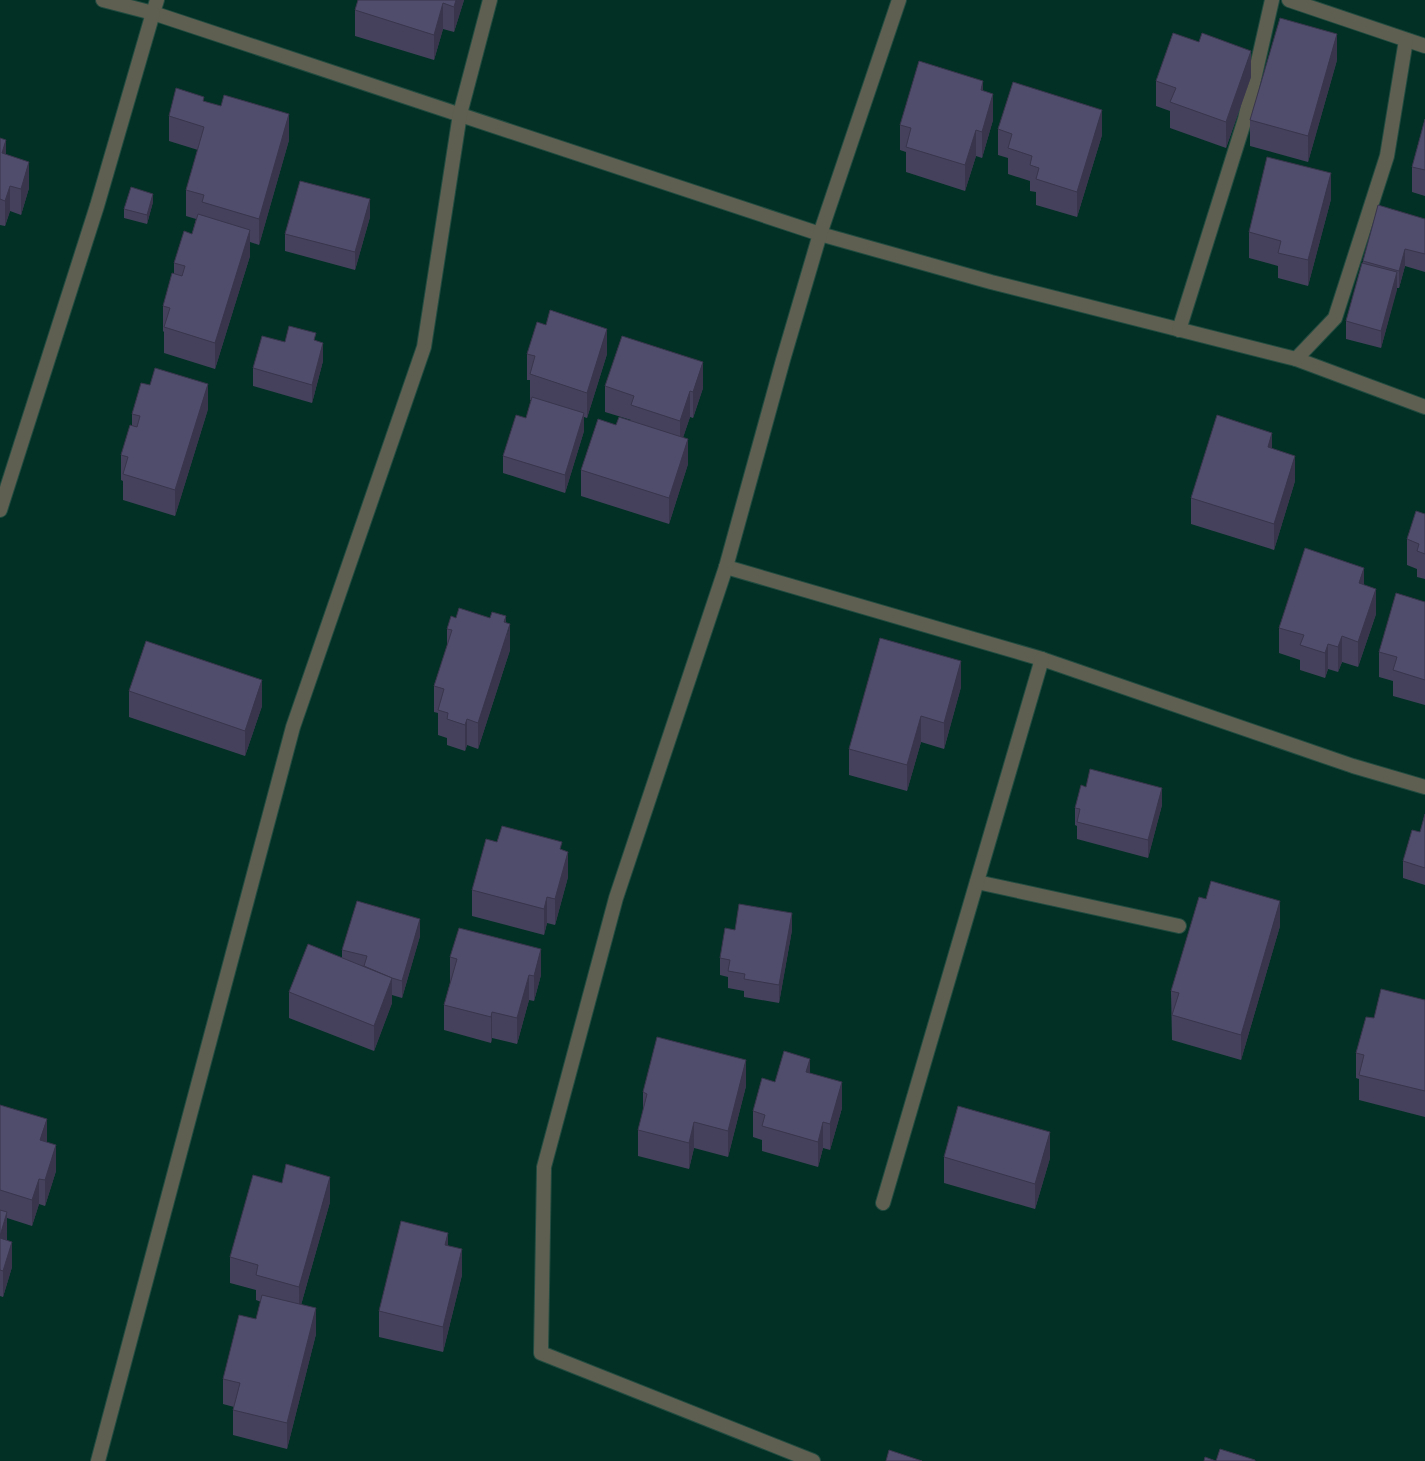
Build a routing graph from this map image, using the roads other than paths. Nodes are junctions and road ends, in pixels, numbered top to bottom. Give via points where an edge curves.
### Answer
1 (103, 0) edge
2 (490, 0) edge
3 (899, 0) edge
4 (1272, 0) edge
5 (1289, 0) edge
6 (155, 6) edge
7 (1406, 40) junction
8 (1425, 46) edge
9 (460, 114) junction
10 (820, 234) junction
11 (1179, 330) junction
12 (1296, 359) junction
13 (1425, 406) edge
14 (0, 510) edge
15 (726, 567) junction
16 (1042, 659) junction
17 (1425, 787) edge
18 (977, 882) junction
19 (1179, 926) dead end
20 (883, 1202) dead end
21 (98, 1461) edge
22 (813, 1461) edge

1 - 6 street
2 - 9 street
3 - 10 street
4 - 11 street via 1245,119
5 - 7 street
6 - 9 street
6 - 14 street via 97,206
7 - 8 street
7 - 12 street via 1387,156 1335,318
9 - 10 street
9 - 21 street via 424,347 293,727
10 - 11 street
10 - 15 street
11 - 12 street
12 - 13 street
15 - 16 street
15 - 22 street via 616,898 544,1167 541,1353
16 - 17 street via 1353,766
16 - 18 street
18 - 19 street
18 - 20 street

